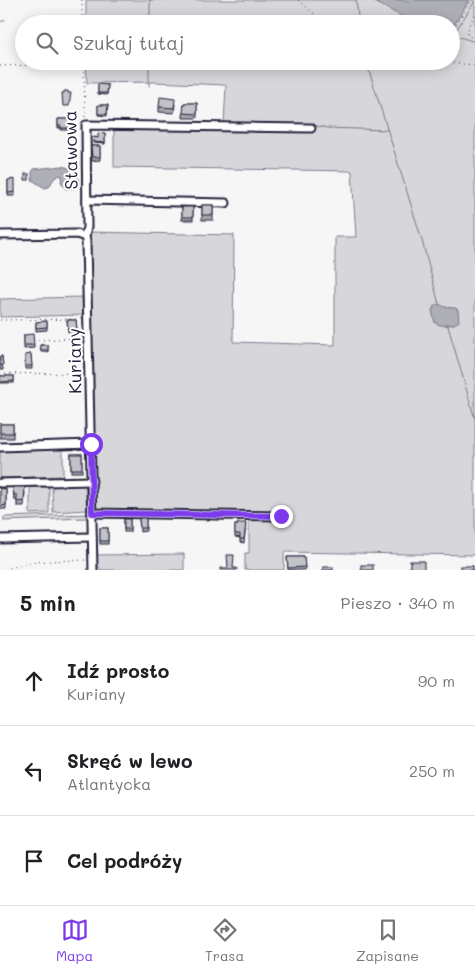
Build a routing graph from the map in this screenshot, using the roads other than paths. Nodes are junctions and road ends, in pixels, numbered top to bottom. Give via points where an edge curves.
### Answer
1 (311, 128) dead end
2 (86, 200) junction
3 (226, 203) dead end
4 (0, 235) edge
5 (85, 237) junction
6 (91, 444) junction
7 (0, 447) edge
8 (92, 480) junction
9 (0, 483) edge
10 (92, 513) junction
11 (281, 516) dead end
12 (92, 537) junction
13 (0, 539) edge
14 (96, 570) edge

1 - 2 street, Stawowa via 86,125
2 - 3 street
2 - 5 street, Stawowa via 88,227
4 - 5 street via 77,234
5 - 6 street, Kuriany
6 - 7 street
6 - 8 street, Kuriany
8 - 9 street
8 - 10 street, Kuriany
10 - 11 street
10 - 12 street, Kuriany
12 - 13 street
12 - 14 street, Kuriany via 92,560

